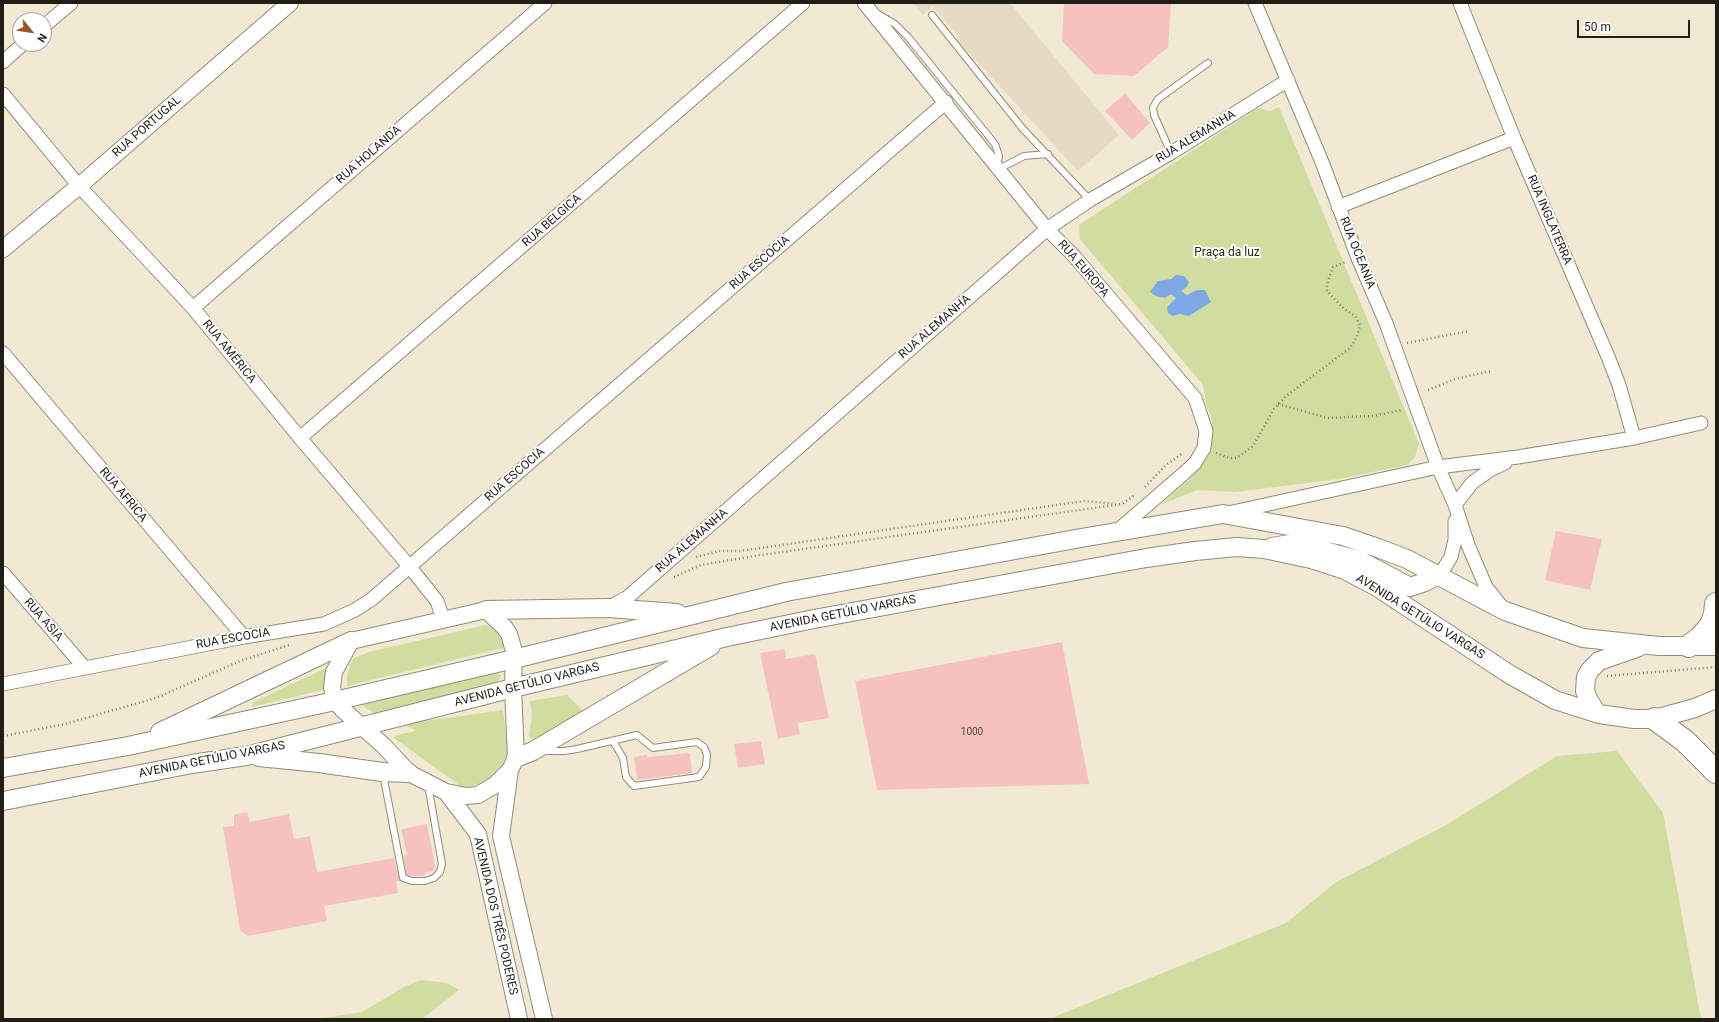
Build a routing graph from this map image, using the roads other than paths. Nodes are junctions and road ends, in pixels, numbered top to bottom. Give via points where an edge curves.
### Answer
1 (71, 3) edge
2 (290, 3) edge
3 (545, 3) edge
4 (803, 3) edge
5 (1255, 3) edge
6 (1460, 3) edge
7 (867, 6) edge
8 (932, 15) dead end
9 (52, 19) edge
10 (15, 52) edge
11 (3, 62) edge
12 (1208, 63) dead end
13 (1288, 80) junction
14 (3, 94) edge
15 (946, 102) junction
16 (1514, 138) junction
17 (1171, 153) junction
18 (1048, 154) junction
19 (998, 167) junction
20 (79, 186) junction
21 (1090, 200) junction
22 (1338, 207) junction
23 (1047, 229) junction
24 (3, 249) edge
25 (193, 308) junction
26 (3, 353) edge
27 (1701, 423) dead end
28 (300, 438) junction
29 (1634, 438) junction
30 (1518, 458) junction
31 (1438, 467) junction
32 (1455, 506) junction
33 (1223, 514) junction
34 (1116, 532) junction
35 (1264, 549) junction
36 (409, 566) junction
37 (3, 573) edge
38 (1438, 575) junction
39 (1716, 604) edge
40 (608, 608) junction
41 (486, 610) junction
42 (1505, 611) junction
43 (698, 613) junction
44 (443, 619) junction
45 (727, 636) junction
46 (244, 637) junction
47 (351, 641) junction
48 (1647, 644) junction
49 (1689, 646) junction
50 (1716, 646) edge
51 (514, 659) junction
52 (84, 667) junction
53 (3, 684) edge
54 (513, 688) junction
55 (1716, 699) edge
56 (335, 700) junction
57 (1597, 713) junction
58 (1655, 719) junction
59 (362, 726) junction
60 (613, 741) junction
61 (128, 746) junction
62 (533, 751) junction
63 (246, 756) junction
64 (513, 764) junction
65 (3, 768) edge
66 (382, 772) junction
67 (1716, 772) edge
68 (409, 774) junction
69 (427, 783) junction
70 (446, 792) junction
71 (3, 801) edge
72 (519, 1019) edge
73 (544, 1019) edge

1 - 9 street
2 - 20 street, RUA PORTUGAL
3 - 25 street, RUA HOLANDA
4 - 28 street, RUA BELGICA
5 - 13 street, RUA OCEANIA
6 - 16 street, RUA INGLATERRA
7 - 15 street, RUA EUROPA
7 - 19 lane via 895,24 908,37 995,144 999,156
8 - 18 lane via 1023,130
10 - 11 street
12 - 17 lane via 1158,99 1153,107
13 - 17 street, RUA ALEMANHA
13 - 22 street, RUA OCEANIA
14 - 20 street, RUA AMÉRICA
15 - 19 street, RUA EUROPA
15 - 36 street, RUA ESCOCIA
16 - 22 street
16 - 29 street, RUA INGLATERRA via 1609,359
17 - 21 street, RUA ALEMANHA
18 - 19 lane via 1024,156
18 - 21 lane
19 - 23 street, RUA EUROPA
20 - 24 street, RUA PORTUGAL
20 - 25 street, RUA AMÉRICA
21 - 23 street, RUA ALEMANHA
22 - 31 street, RUA OCEANIA via 1386,323
23 - 34 street, RUA EUROPA via 1074,256 1195,398 1206,431 1204,448 1195,463
23 - 40 street, RUA ALEMANHA via 628,597
25 - 28 street, RUA AMÉRICA
26 - 46 street, RUA AFRICA
27 - 29 street
28 - 36 street, RUA AMÉRICA
29 - 30 street
30 - 31 street
30 - 32 street via 1490,470 1472,482
31 - 32 street, RUA OCEANIA
31 - 33 street
32 - 38 street, RUA OCEANIA via 1453,551 1442,573
32 - 42 street, RUA OCEANIA via 1486,587
33 - 34 main road
33 - 38 main road via 1343,536 1407,559
34 - 43 main road via 786,592
35 - 38 main road via 1296,542 1361,562 1410,586 1426,582
35 - 45 main road, AVENIDA GETÚLIO VARGAS via 1237,547 1146,558
35 - 57 main road, AVENIDA GETÚLIO VARGAS via 1311,559 1344,570 1377,587 1509,674 1555,700
36 - 44 street, RUA AMÉRICA via 437,601
36 - 46 street, RUA ESCOCIA via 355,610 324,624
37 - 52 street, RUA ASIA
38 - 42 main road
39 - 49 highway via 1711,626
40 - 41 main road
40 - 43 main road
41 - 44 street
41 - 51 street, AVENIDA DOS TRÊS PODERES via 509,634 513,643
42 - 48 main road via 1583,638
43 - 51 main road
44 - 47 street
45 - 54 main road, AVENIDA GETÚLIO VARGAS
45 - 62 main road
46 - 52 street, RUA ESCOCIA
47 - 56 street via 334,672 332,687
47 - 61 main road
48 - 49 main road
48 - 57 main road via 1599,661 1590,670 1586,677 1585,692
49 - 50 main road
51 - 54 street, AVENIDA DOS TRÊS PODERES
51 - 56 main road
52 - 53 street, RUA ESCOCIA
54 - 59 main road, AVENIDA GETÚLIO VARGAS
54 - 64 street, AVENIDA DOS TRÊS PODERES
55 - 58 main road, AVENIDA GETÚLIO VARGAS via 1695,708
56 - 59 street, AVENIDA DOS TRÊS PODERES
56 - 61 main road
57 - 58 main road, AVENIDA GETÚLIO VARGAS via 1634,719
58 - 67 highway via 1685,741
59 - 63 main road, AVENIDA GETÚLIO VARGAS
59 - 68 street, AVENIDA DOS TRÊS PODERES
60 - 60 lane via 637,735 652,748 697,742 704,747 707,755 706,767 699,777 634,786 626,777 623,758
60 - 62 lane via 565,751
61 - 65 main road
62 - 64 main road
63 - 66 main road
63 - 71 main road, AVENIDA GETÚLIO VARGAS
64 - 70 street via 495,785 478,794 466,796
64 - 73 street, AVENIDA DOS TRÊS PODERES via 501,836
66 - 68 main road
66 - 69 lane via 403,878 412,881 434,878 440,872 442,864
68 - 69 street, AVENIDA DOS TRÊS PODERES
69 - 70 street, AVENIDA DOS TRÊS PODERES
70 - 72 street, AVENIDA DOS TRÊS PODERES via 478,834

